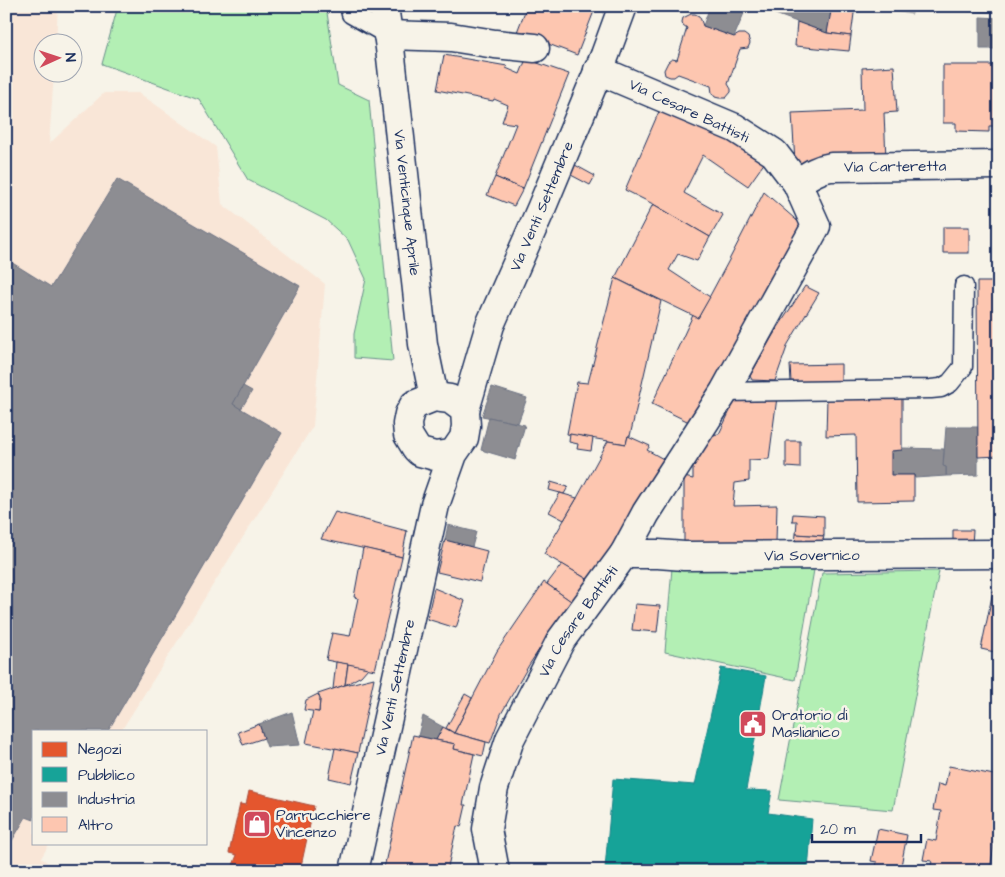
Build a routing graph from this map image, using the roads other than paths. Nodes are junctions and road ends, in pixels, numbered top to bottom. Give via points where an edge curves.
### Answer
1 (349, 6) edge
2 (384, 6) edge
3 (623, 6) edge
4 (388, 35) junction
5 (534, 48) dead end
6 (598, 70) junction
7 (999, 165) edge
8 (797, 183) junction
9 (964, 286) dead end
10 (724, 392) junction
11 (434, 397) junction
12 (465, 410) junction
13 (420, 452) junction
14 (453, 454) junction
15 (435, 505) junction
16 (624, 554) junction
17 (999, 554) edge
18 (354, 871) edge
19 (495, 871) edge

1 - 4 lane via 351,14
2 - 4 street, Via Venticinque Aprile
3 - 6 street, Via Venti Settembre
4 - 5 street via 451,37
4 - 11 street, Via Venticinque Aprile via 423,344
6 - 8 street, Via Cesare Battisti via 735,128 774,153
6 - 12 street, Via Venti Settembre via 490,325
7 - 8 street, Via Carteretta via 831,167 822,168
8 - 10 street, Via Cesare Battisti via 816,226
9 - 10 lane via 964,367 942,388
10 - 16 street, Via Cesare Battisti via 646,513
11 - 12 street via 450,398
11 - 13 street via 414,406 409,414 408,435
12 - 14 street via 464,438
13 - 14 street via 434,456
13 - 15 street, Via Venti Settembre
14 - 15 street, Via Venti Settembre
15 - 18 street, Via Venti Settembre
16 - 17 street, Via Sovernico
16 - 19 street, Via Cesare Battisti via 561,640 510,740 494,788 488,829

